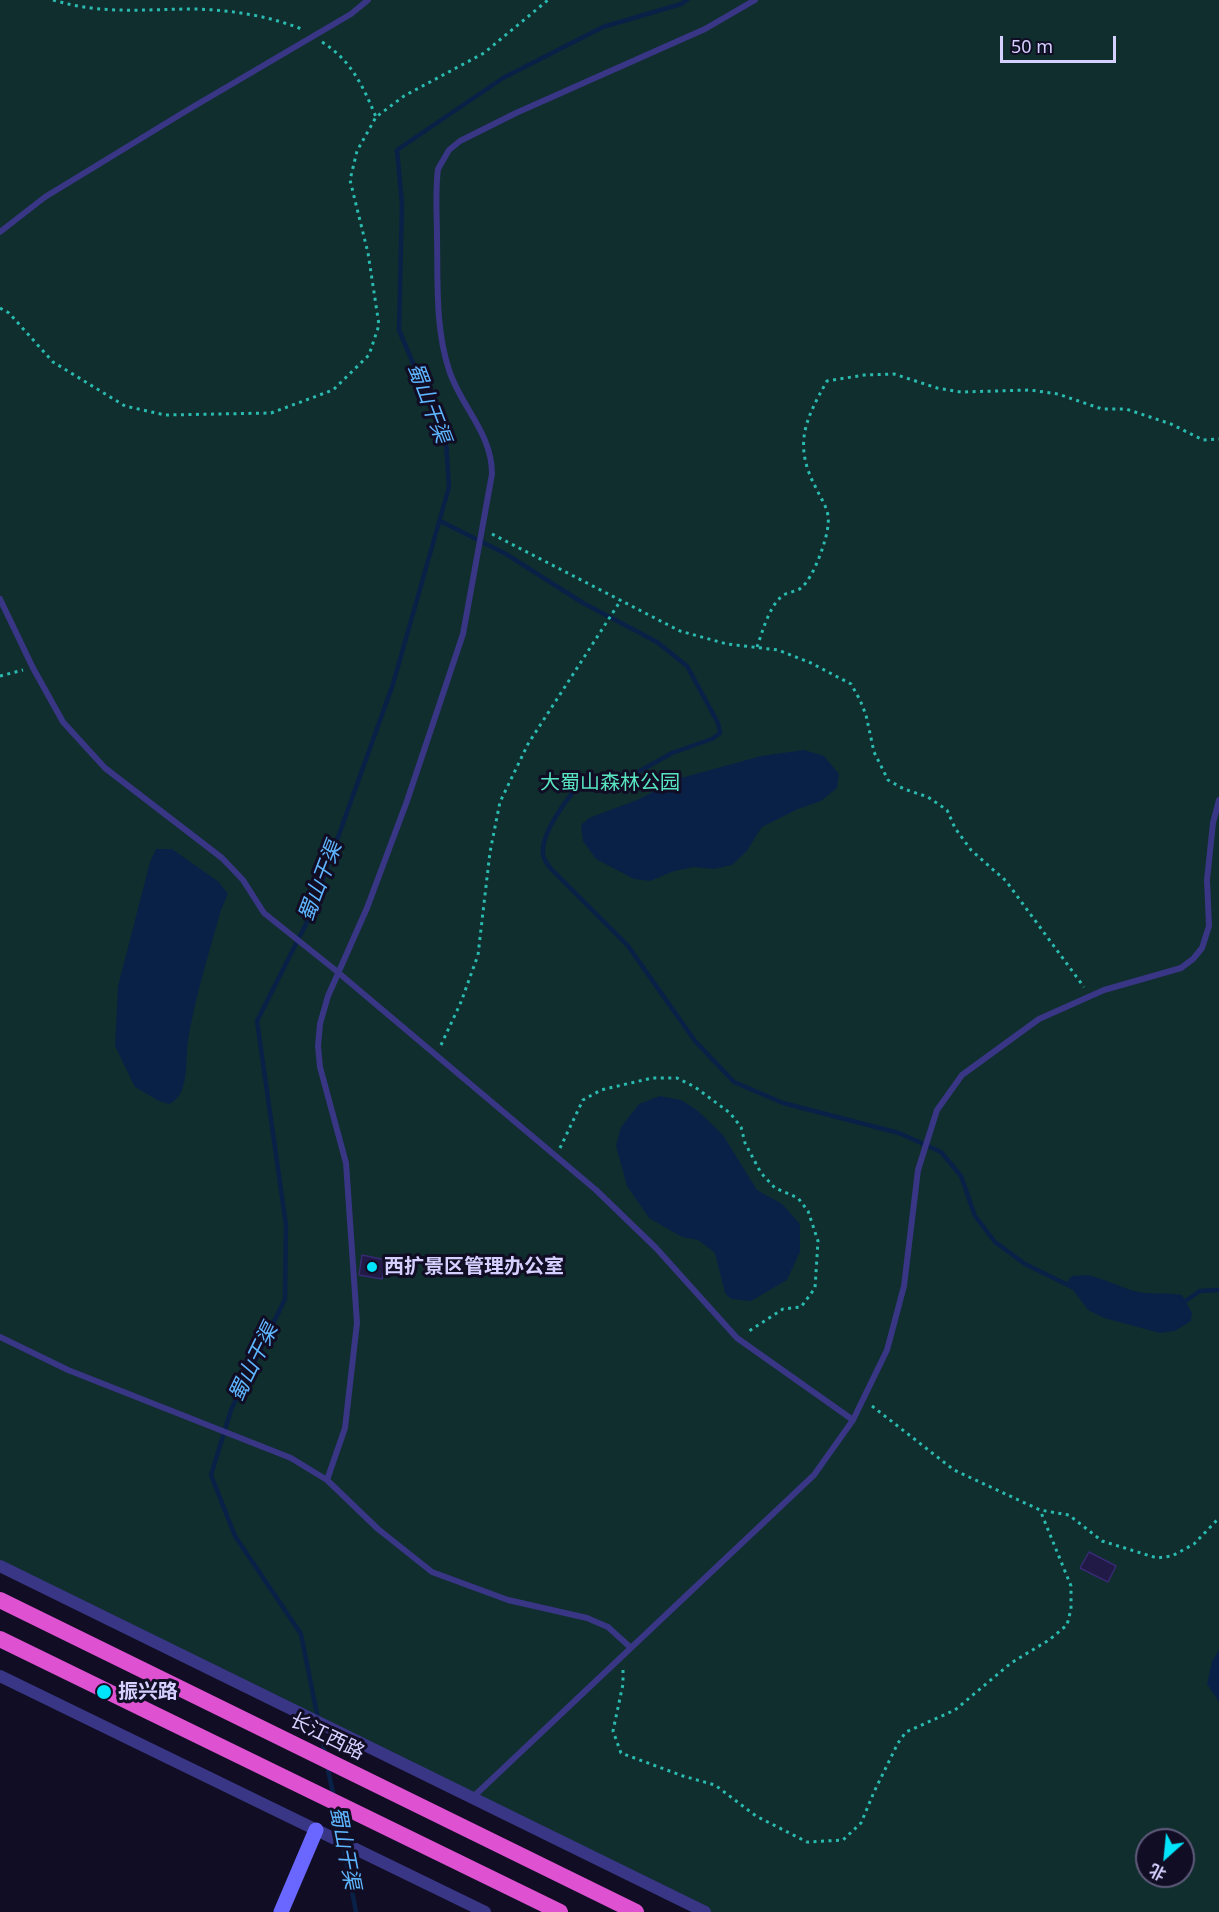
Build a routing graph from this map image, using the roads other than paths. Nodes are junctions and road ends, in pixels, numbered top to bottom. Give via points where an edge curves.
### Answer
1 (368, 0) edge
2 (754, 0) edge
3 (0, 232) edge
4 (0, 599) edge
5 (1219, 800) edge
6 (337, 971) junction
7 (0, 1337) edge
8 (853, 1420) junction
9 (327, 1480) junction
10 (0, 1566) edge
11 (0, 1600) edge
12 (0, 1639) edge
13 (631, 1648) junction
14 (0, 1676) edge
15 (472, 1798) junction
16 (316, 1830) junction
17 (281, 1912) edge
18 (485, 1912) edge
19 (560, 1912) edge
20 (636, 1912) edge
21 (705, 1912) edge

1 - 3 lane via 351,14 45,197
2 - 6 lane via 705,29 460,141 442,160 438,175 438,321 454,382 487,442 492,474 463,634 367,908
4 - 6 lane via 63,722 105,768 222,858 243,880 264,914
5 - 8 lane via 1207,880 1209,926 1202,948 1193,959 1181,968 1104,990 1039,1019 967,1071 937,1110 918,1170 904,1286 887,1350
6 - 8 lane via 596,1190 656,1248 737,1338
6 - 9 lane via 320,1024 318,1046 346,1163 357,1323 345,1428
7 - 9 lane via 68,1370 291,1458
8 - 13 lane via 814,1475
9 - 13 lane via 378,1529 432,1572 508,1600 587,1617 608,1627
10 - 15 street
11 - 20 highway, 长江西路
12 - 19 highway
13 - 15 lane
14 - 16 street
15 - 21 street
16 - 17 main road
16 - 18 street

